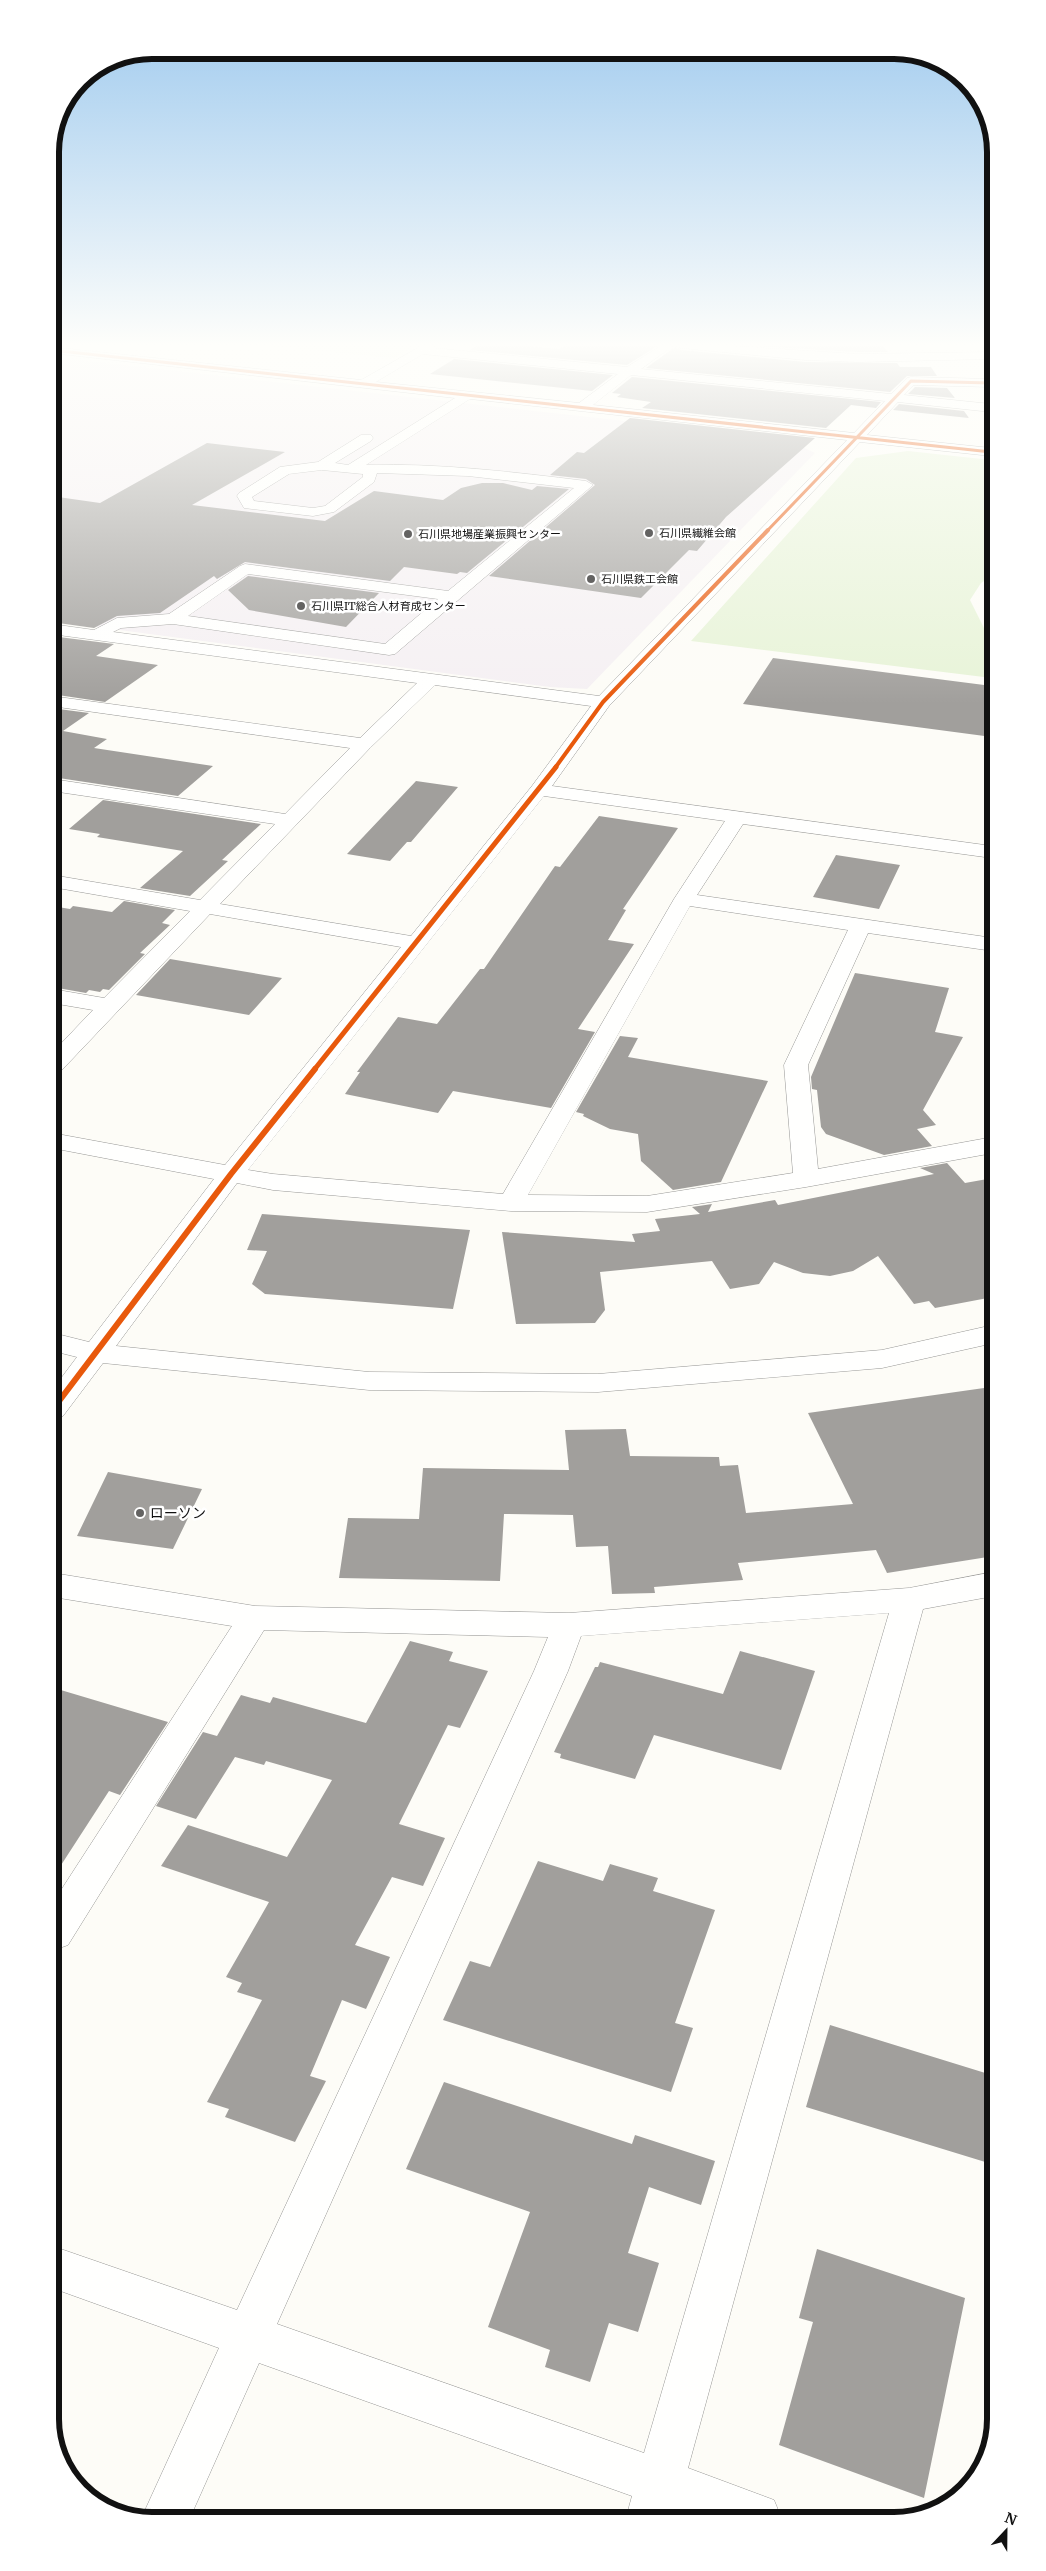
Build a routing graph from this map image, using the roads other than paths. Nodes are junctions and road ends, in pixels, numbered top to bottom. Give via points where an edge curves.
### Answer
1 (356, 465) edge
2 (831, 465) edge
3 (322, 466) joint
4 (350, 469) junction
5 (452, 596) junction
6 (173, 619) junction
7 (59, 630) edge
8 (97, 635) junction
9 (429, 680) junction
10 (59, 702) edge
11 (603, 702) junction
12 (364, 744) junction
13 (59, 786) edge
14 (539, 790) junction
15 (738, 817) junction
16 (288, 820) junction
17 (987, 851) edge
18 (59, 882) edge
19 (684, 899) junction
20 (206, 906) junction
21 (861, 925) junction
22 (414, 943) junction
23 (987, 944) edge
24 (59, 997) edge
25 (109, 1006) junction
26 (59, 1060) edge
27 (59, 1141) edge
28 (987, 1146) edge
29 (231, 1174) junction
30 (806, 1179) junction
31 (511, 1203) junction
32 (987, 1336) edge
33 (59, 1343) edge
34 (97, 1352) junction
35 (59, 1401) edge
36 (987, 1585) edge
37 (59, 1586) edge
38 (910, 1600) junction
39 (255, 1618) junction
40 (569, 1625) junction
41 (59, 1926) edge
42 (59, 2269) edge
43 (248, 2337) junction
44 (655, 2500) edge
45 (168, 2512) edge
46 (727, 2512) edge

1 - 4 street
2 - 11 street
3 - 4 street
3 - 4 street via 285,470 244,496 249,505 313,512 329,509 369,479 372,471
4 - 5 street via 401,467 482,472 586,485
5 - 6 street via 246,569
5 - 6 street via 389,650
6 - 8 street via 117,623
7 - 8 street
8 - 9 street
9 - 11 street
9 - 12 street
10 - 12 street
11 - 14 street
12 - 16 street
13 - 16 street
14 - 15 street
14 - 22 street
15 - 17 street
15 - 19 street
16 - 20 street
18 - 20 street
19 - 21 street
19 - 31 street
20 - 22 street
20 - 25 street
21 - 23 street
21 - 30 street via 796,1065
22 - 29 street
24 - 25 street
25 - 26 street
27 - 29 street
28 - 30 street
29 - 31 street via 273,1182
29 - 34 street
30 - 31 street via 647,1204
32 - 34 street via 882,1359 598,1383 369,1381
33 - 34 street
34 - 35 street
36 - 38 street
37 - 39 street
38 - 40 street
38 - 44 street
39 - 40 street
39 - 41 street
40 - 43 street
42 - 43 street
43 - 44 street
43 - 45 street
44 - 46 street

